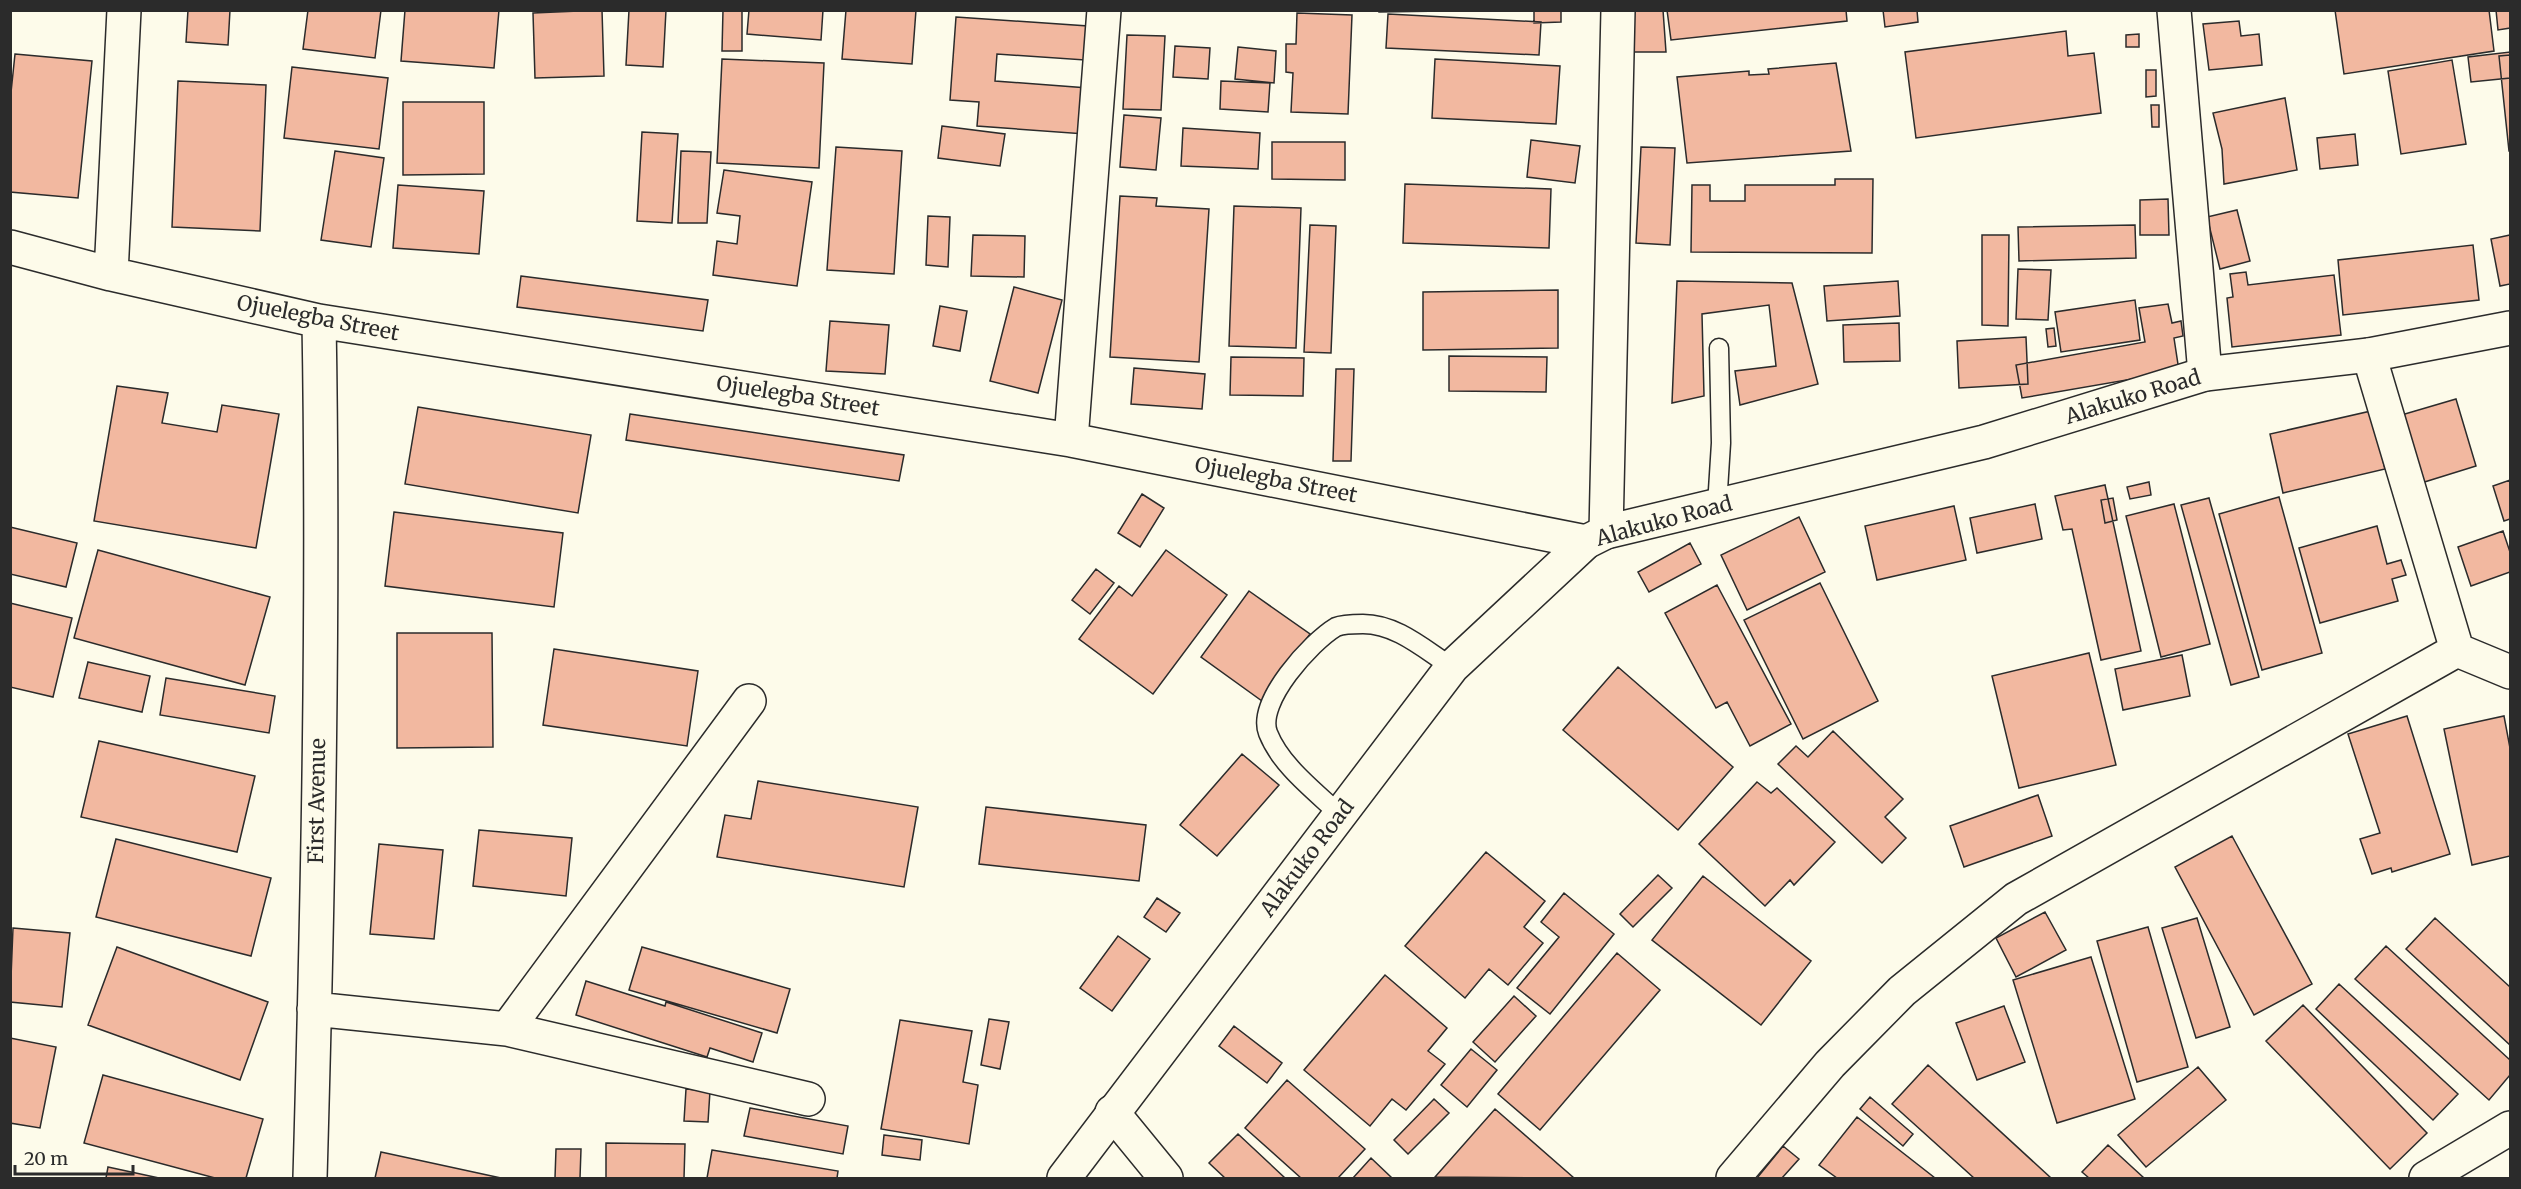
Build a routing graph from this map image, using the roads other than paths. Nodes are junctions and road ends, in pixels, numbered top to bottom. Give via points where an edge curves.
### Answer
1 (124, 10) edge
2 (1104, 10) edge
3 (1618, 10) edge
4 (2175, 10) edge
5 (10, 247) edge
6 (111, 274) junction
7 (319, 321) junction
8 (2511, 328) edge
9 (1719, 348) dead end
10 (2368, 355) junction
11 (2205, 374) junction
12 (1071, 440) junction
13 (1717, 506) junction
14 (1596, 537) junction
15 (2457, 650) junction
16 (1452, 667) junction
17 (2511, 672) edge
18 (749, 701) dead end
19 (1340, 816) junction
20 (314, 1009) junction
21 (507, 1029) junction
22 (808, 1100) dead end
23 (1112, 1112) junction
24 (2511, 1128) edge
25 (310, 1179) edge
26 (1064, 1179) edge
27 (1166, 1179) edge
28 (1733, 1179) edge
29 (2426, 1179) edge

1 - 6 street
2 - 12 street
3 - 14 street
4 - 11 street
5 - 6 street, Ojuelegba Street
6 - 7 street, Ojuelegba Street
7 - 12 street, Ojuelegba Street
7 - 20 street, First Avenue
8 - 10 street, Alakuko Road
9 - 13 lane via 1721,443
10 - 11 street, Alakuko Road
10 - 15 street
11 - 13 street, Alakuko Road via 1984,442
12 - 14 street, Ojuelegba Street
13 - 14 street, Alakuko Road
14 - 16 street, Alakuko Road
15 - 17 street
15 - 28 street via 2016,899 1902,991 1830,1064
16 - 19 street, Alakuko Road
16 - 19 lane via 1398,632 1366,624 1338,626 1288,674 1270,703 1267,731 1283,759
18 - 21 street
19 - 23 street, Alakuko Road
20 - 21 street
20 - 25 street, First Avenue
21 - 22 street
23 - 26 street, Alakuko Road
23 - 27 street
24 - 29 street

